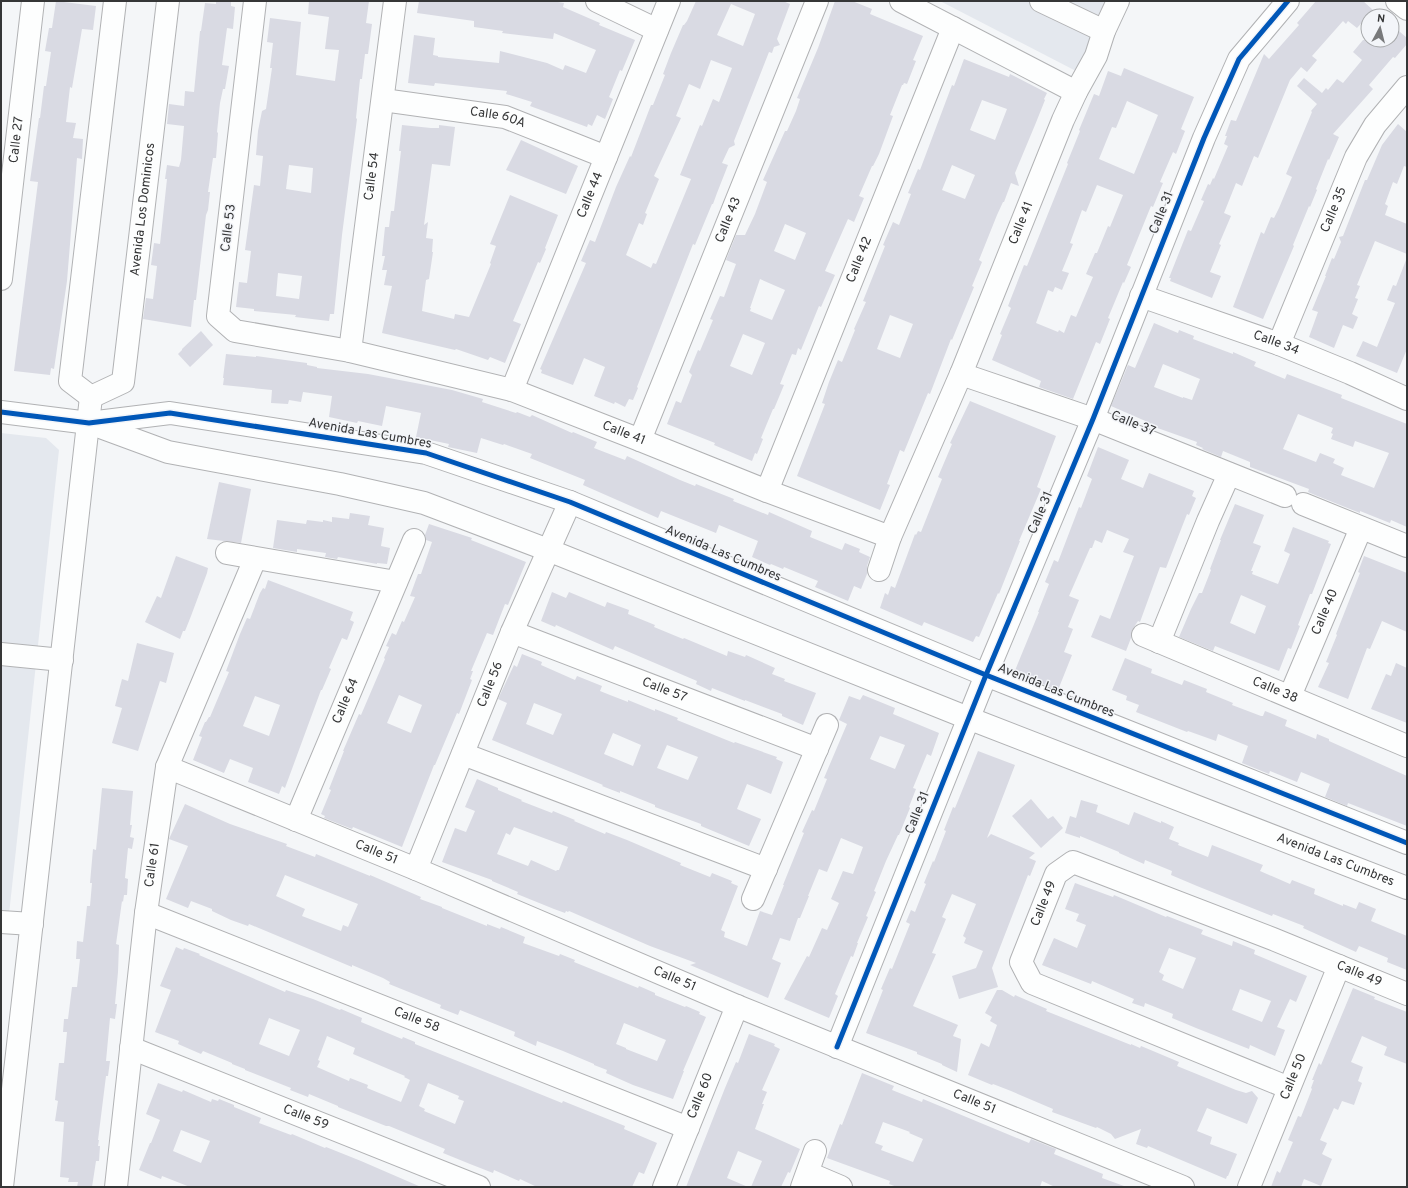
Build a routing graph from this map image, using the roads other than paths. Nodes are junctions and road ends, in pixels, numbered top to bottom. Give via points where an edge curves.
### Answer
1 (33, 1) edge
2 (115, 1) edge
3 (168, 1) edge
4 (255, 1) edge
5 (395, 1) edge
6 (596, 1) edge
7 (669, 1) edge
8 (817, 1) edge
9 (901, 1) edge
10 (1041, 1) edge
11 (1118, 1) edge
12 (1288, 1) edge
13 (1397, 1) edge
14 (1407, 9) edge
15 (953, 28) junction
16 (657, 30) junction
17 (1104, 31) junction
18 (1407, 87) edge
19 (1076, 92) junction
20 (383, 100) junction
21 (606, 157) junction
22 (1, 279) edge
23 (1141, 296) junction
24 (1279, 344) junction
25 (350, 351) junction
26 (961, 374) junction
27 (512, 390) junction
28 (91, 397) junction
29 (1407, 399) edge
30 (1, 412) edge
31 (1093, 419) junction
32 (89, 423) junction
33 (640, 440) junction
34 (1229, 474) junction
35 (766, 491) junction
36 (570, 502) junction
37 (1361, 528) junction
38 (890, 537) junction
39 (414, 540) dead end
40 (1407, 546) edge
41 (548, 550) junction
42 (227, 553) dead end
43 (255, 559) junction
44 (879, 570) dead end
45 (396, 582) junction
46 (512, 632) junction
47 (1, 654) edge
48 (62, 660) junction
49 (986, 675) junction
50 (1290, 696) junction
51 (968, 718) junction
52 (827, 726) dead end
53 (1407, 746) edge
54 (817, 749) junction
55 (464, 754) junction
56 (167, 767) junction
57 (296, 820) junction
58 (1407, 843) edge
59 (416, 869) junction
60 (766, 869) junction
61 (1407, 888) edge
62 (753, 899) dead end
63 (146, 913) junction
64 (1, 922) edge
65 (32, 924) junction
66 (1338, 966) junction
67 (1407, 994) edge
68 (737, 1006) junction
69 (836, 1046) junction
70 (131, 1048) junction
71 (1289, 1088) junction
72 (688, 1128) junction
73 (815, 1151) dead end
74 (805, 1180) edge
75 (120, 1185) edge
76 (2, 1187) edge
77 (479, 1187) edge
78 (664, 1187) edge
79 (841, 1187) edge
80 (1183, 1187) edge
81 (1249, 1187) edge

1 - 22 street, Calle 27
2 - 28 street via 70,381
3 - 28 street, Avenida Los Dominicos via 123,382
4 - 25 street, Calle 53 via 218,316 235,331
5 - 20 street, Calle 54
6 - 16 street
7 - 16 street, Calle 44
8 - 33 street, Calle 43
9 - 15 street
10 - 17 street
11 - 17 street, Calle 41
12 - 23 street, Calle 31 via 1239,60 1204,138
13 - 14 street
15 - 19 street
15 - 35 street, Calle 42
16 - 21 street, Calle 44
17 - 19 street, Calle 41 via 1096,56
18 - 24 street, Calle 35 via 1374,125 1356,157
19 - 26 street, Calle 41
20 - 21 street, Calle 60A via 505,117
20 - 25 street, Calle 54
21 - 27 street, Calle 44
23 - 24 street, Calle 34
23 - 31 street, Calle 31
24 - 29 street, Calle 34
25 - 27 street, Calle 41
26 - 31 street, Calle 37
26 - 38 street, Calle 41
27 - 33 street, Calle 41
28 - 32 street
30 - 32 street, Avenida Las Cumbres
31 - 34 street, Calle 37
31 - 49 street, Calle 31
32 - 36 street, Avenida Las Cumbres via 170,413 426,452
32 - 41 street, Avenida Las Cumbres via 168,452 340,484 424,503
32 - 48 street
33 - 35 street, Calle 41
34 - 37 street, Calle 37
34 - 50 street, Calle 38 via 1151,638
35 - 38 street, Calle 41
36 - 41 street, Calle 56
36 - 49 street, Avenida Las Cumbres
37 - 40 street
37 - 50 street, Calle 40
38 - 44 street, Calle 41
39 - 45 street, Calle 64
41 - 46 street, Calle 56
41 - 51 street, Avenida Las Cumbres
42 - 43 street
43 - 45 street
43 - 56 street, Calle 61
45 - 57 street, Calle 64
46 - 54 street, Calle 57
46 - 55 street, Calle 56
47 - 48 street
48 - 65 street
49 - 51 street, Calle 31
49 - 58 street, Avenida Las Cumbres
50 - 53 street, Calle 38
51 - 61 street, Avenida Las Cumbres
51 - 69 street, Calle 31
52 - 54 street
54 - 60 street
55 - 59 street, Calle 56
55 - 60 street
56 - 57 street, Calle 51
56 - 63 street, Calle 61
57 - 59 street, Calle 51
59 - 68 street, Calle 51
60 - 62 street
63 - 70 street, Calle 61
63 - 72 street, Calle 58
64 - 65 street
65 - 76 street
66 - 67 street, Calle 49
66 - 71 street, Calle 50
66 - 71 street, Calle 49 via 1073,862 1056,874 1021,962 1032,983
68 - 69 street, Calle 51
68 - 72 street, Calle 60
69 - 80 street, Calle 51
70 - 75 street, Calle 61
70 - 77 street, Calle 59
71 - 81 street, Calle 50
72 - 78 street, Calle 60
73 - 74 street
74 - 79 street

